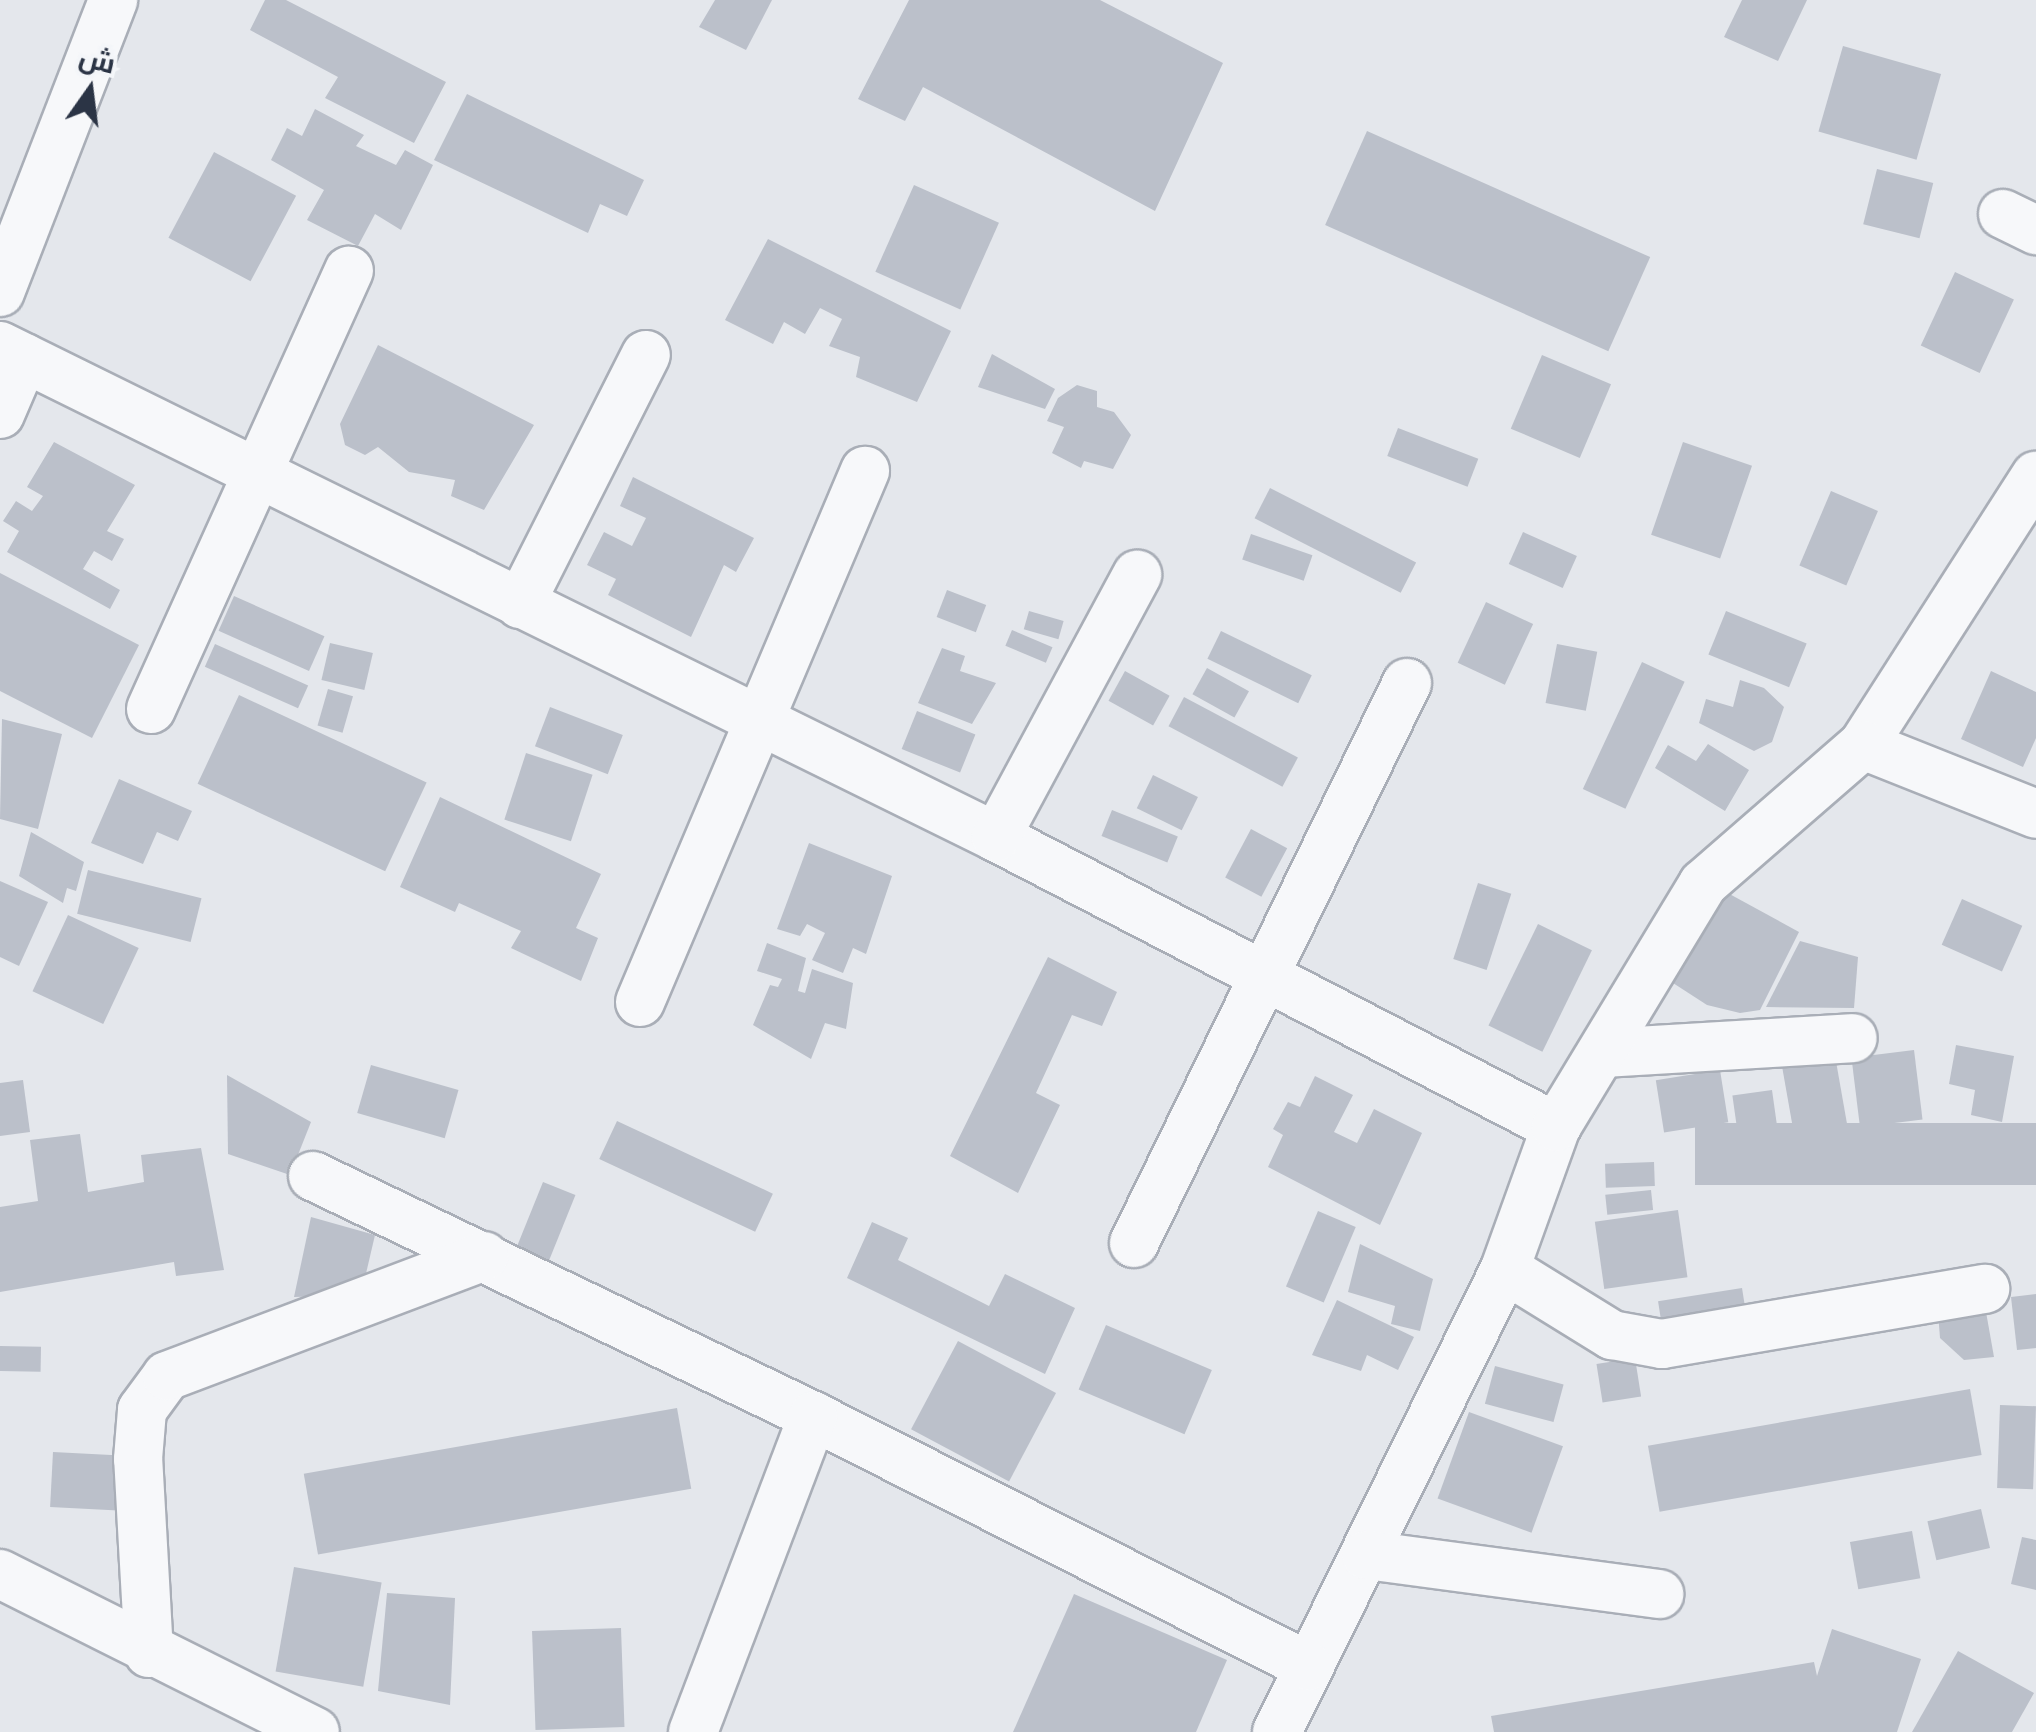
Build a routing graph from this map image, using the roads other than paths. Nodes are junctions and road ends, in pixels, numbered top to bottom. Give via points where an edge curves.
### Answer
1 (113, 0) edge
2 (349, 271) dead end
3 (0, 292) edge
4 (12, 352) edge
5 (646, 355) dead end
6 (0, 414) edge
7 (865, 471) dead end
8 (258, 474) junction
9 (2036, 476) edge
10 (1137, 575) dead end
11 (520, 604) junction
12 (1407, 683) dead end
13 (151, 710) dead end
14 (759, 722) junction
15 (1863, 745) junction
16 (2036, 814) edge
17 (996, 837) junction
18 (1266, 974) junction
19 (640, 1002) dead end
20 (1853, 1038) dead end
21 (1602, 1053) junction
22 (1556, 1127) junction
23 (313, 1176) dead end
24 (1134, 1243) dead end
25 (484, 1256) junction
26 (1505, 1269) junction
27 (1985, 1288) dead end
28 (813, 1416) junction
29 (1366, 1555) junction
30 (0, 1574) edge
31 (1659, 1594) dead end
32 (149, 1653) junction
33 (1308, 1666) junction
34 (315, 1732) edge
35 (693, 1732) edge
36 (1277, 1732) edge

1 - 3 street
2 - 8 street
4 - 6 street
4 - 8 street
5 - 11 street
7 - 14 street
8 - 11 street
8 - 13 street
9 - 15 street
10 - 17 street
11 - 14 street
12 - 18 street
14 - 17 street
14 - 19 street
15 - 16 street
15 - 21 street via 1703,884
17 - 18 street
18 - 22 street
18 - 24 street
20 - 21 street
21 - 22 street
22 - 26 street
23 - 25 street
25 - 28 street
25 - 32 street via 167,1376 142,1410 138,1458
26 - 27 street via 1612,1335 1662,1344
26 - 29 street
28 - 33 street
28 - 35 street
29 - 31 street
29 - 33 street
30 - 32 street
32 - 34 street
33 - 36 street

